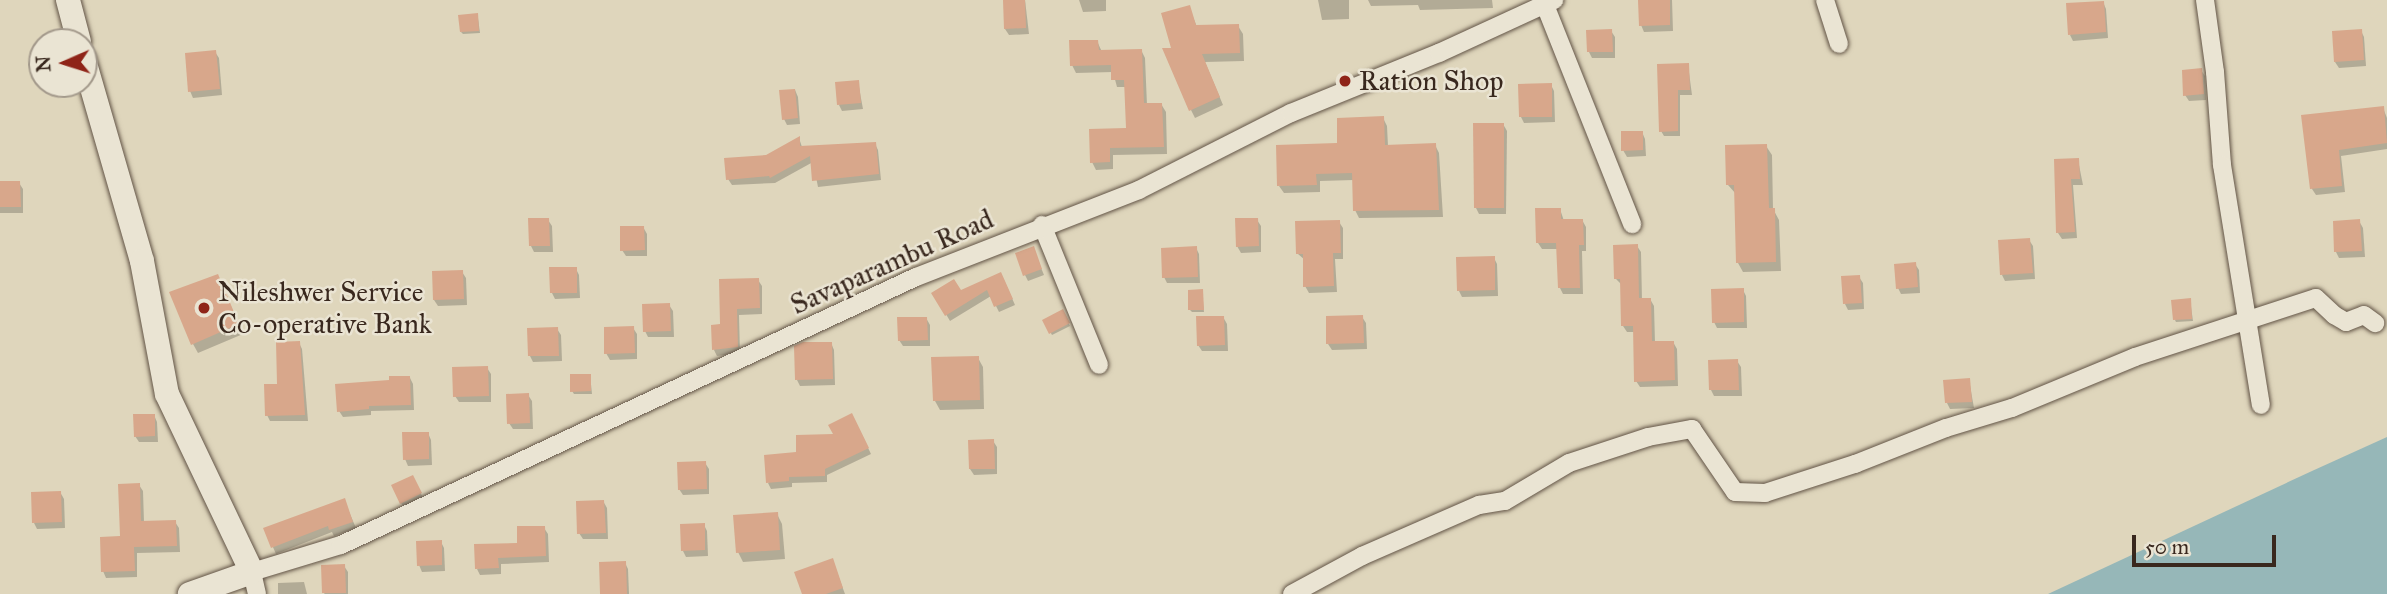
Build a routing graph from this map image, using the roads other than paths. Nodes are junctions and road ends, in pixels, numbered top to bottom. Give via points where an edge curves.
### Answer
1 (68, 0) edge
2 (1825, 0) edge
3 (2205, 0) edge
4 (1550, 2) edge
5 (75, 28) edge
6 (1839, 44) dead end
7 (95, 98) edge
8 (1632, 224) dead end
9 (1042, 225) junction
10 (2248, 321) junction
11 (2375, 323) dead end
12 (1099, 365) dead end
13 (2261, 405) dead end
14 (255, 583) edge
15 (190, 594) edge
16 (1292, 594) edge

1 - 5 main road
2 - 6 street
3 - 10 street via 2222,165
4 - 8 street
4 - 9 street, Savaparambu Road via 1291,113 1139,190
7 - 14 main road via 142,261 167,394
9 - 12 street
9 - 14 street, Savaparambu Road via 915,277
10 - 11 street via 2316,298 2346,322 2364,315
10 - 13 street
10 - 16 street via 2135,357 2012,408 1765,493 1735,492 1692,429 1648,437 1569,463 1505,501 1479,505 1397,540
14 - 15 main road

